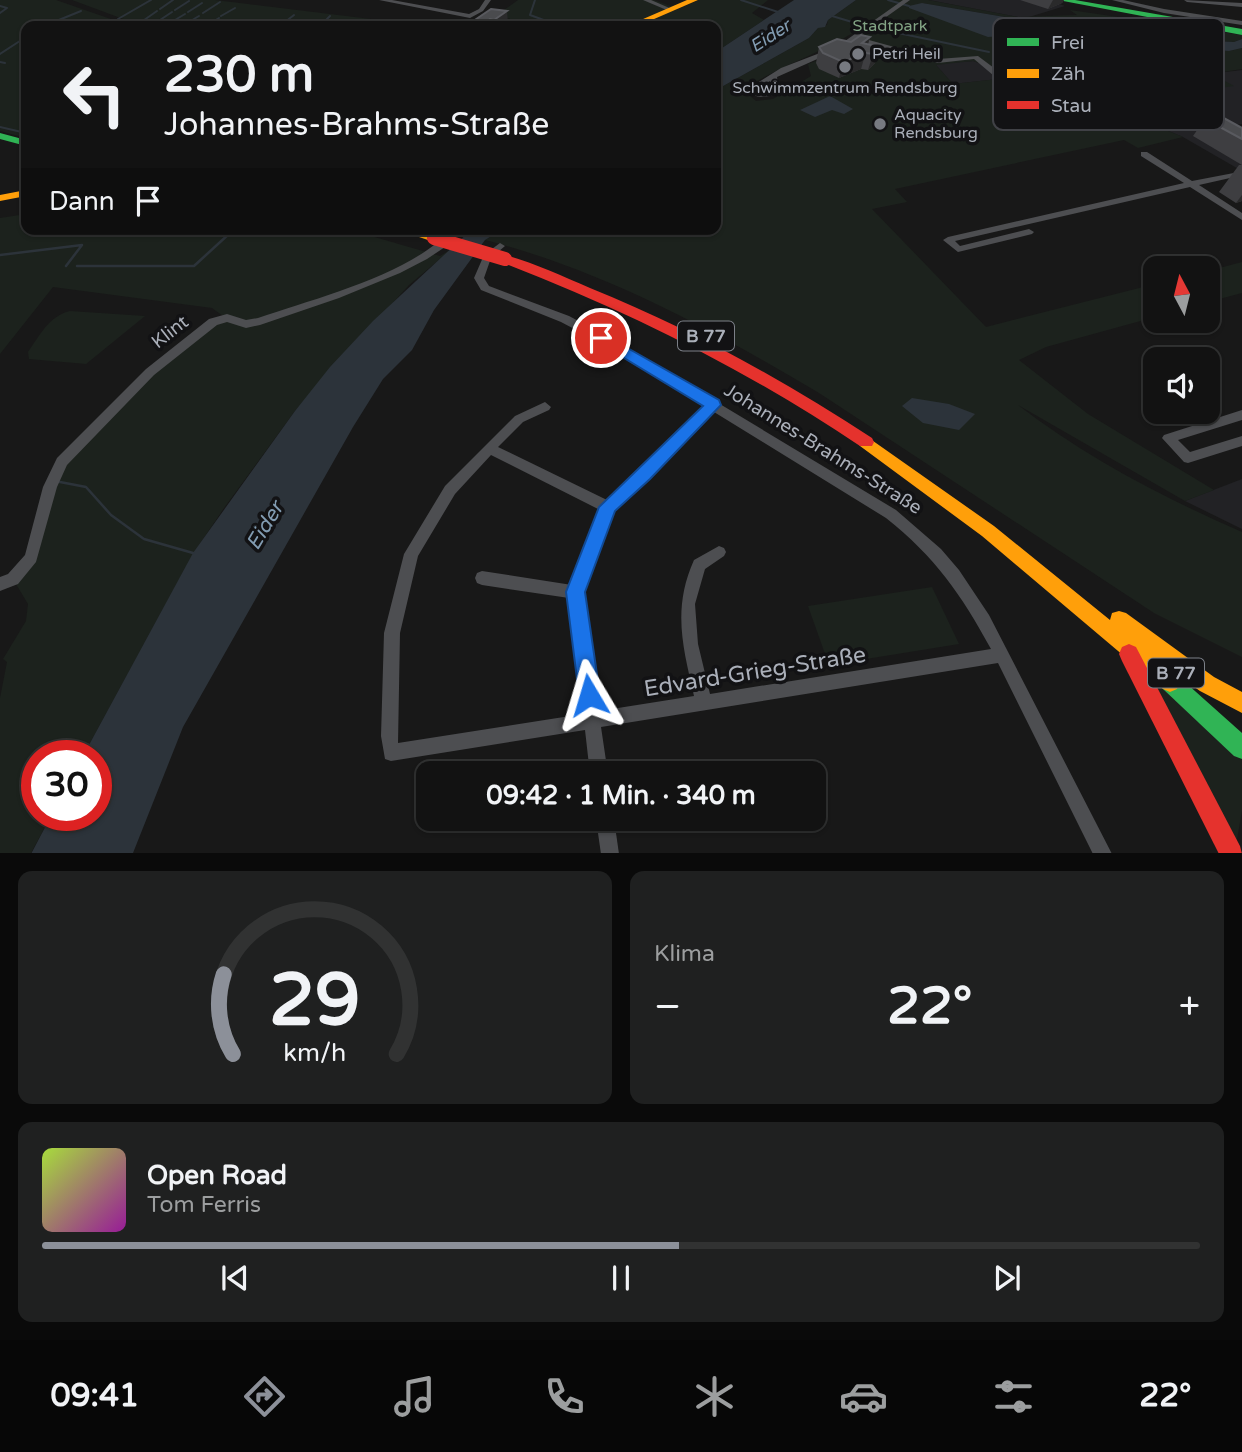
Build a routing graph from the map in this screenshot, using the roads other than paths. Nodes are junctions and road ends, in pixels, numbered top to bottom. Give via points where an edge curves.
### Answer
1 (382, 0) edge
2 (488, 0) edge
3 (646, 0) edge
4 (694, 0) edge
5 (1062, 0) edge
6 (1115, 0) edge
7 (1187, 0) edge
8 (904, 3) edge
9 (1242, 5) edge
10 (671, 10) junction
11 (1163, 18) edge
12 (1210, 18) edge
13 (1224, 20) edge
14 (644, 21) edge
15 (1242, 23) edge
16 (1224, 29) edge
17 (1242, 32) edge
18 (853, 38) junction
19 (993, 71) edge
20 (773, 76) dead end
21 (0, 136) edge
22 (0, 142) edge
23 (21, 142) edge
24 (21, 147) edge
25 (1143, 154) dead end
26 (1236, 174) dead end
27 (1191, 184) junction
28 (21, 194) edge
29 (0, 198) edge
30 (1242, 217) edge
31 (1020, 224) junction
32 (443, 235) edge
33 (449, 235) edge
34 (505, 253) junction
35 (713, 405) junction
36 (545, 407) dead end
37 (1236, 417) edge
38 (1242, 430) edge
39 (1242, 440) edge
40 (489, 448) junction
41 (608, 507) junction
42 (719, 552) dead end
43 (482, 578) dead end
44 (0, 584) edge
45 (576, 592) junction
46 (1110, 614) junction
47 (1119, 637) junction
48 (1001, 655) junction
49 (704, 703) junction
50 (1242, 703) edge
51 (592, 721) junction
52 (1242, 731) edge
53 (1242, 748) edge
54 (597, 761) edge
55 (607, 831) edge
56 (610, 853) edge
57 (1104, 853) edge
58 (1231, 853) edge

1 - 2 street via 470,16
3 - 10 street
4 - 10 main road
5 - 11 main road
6 - 12 street
7 - 9 street
8 - 18 street
10 - 14 main road
13 - 15 street
16 - 17 main road
18 - 19 street via 939,61 976,57
18 - 20 street
21 - 23 main road
22 - 24 main road
25 - 27 street
26 - 27 street
27 - 30 street
27 - 31 street
28 - 29 main road
31 - 31 street via 948,240 958,250 1030,232
32 - 44 street, Klint via 449,241 375,279 260,321 246,324 227,318 213,322 150,372 62,462 50,487 31,558 13,579
33 - 34 main road, B 77
34 - 35 street, Johannes-Brahms-Straße via 487,257 479,278 485,288 565,319
34 - 46 main road, B 77 via 658,312 813,396 982,511
34 - 47 main road, B 77 via 654,318 812,406 962,509
35 - 41 street
35 - 48 street, Johannes-Brahms-Straße via 921,536 973,601
36 - 40 street via 519,419
37 - 38 street
37 - 39 street via 1168,438 1188,458
40 - 41 street
40 - 51 street, Edvard-Grieg-Straße via 450,490 411,554 392,633 391,753
41 - 45 street
42 - 49 street via 699,565 688,604 690,644
43 - 45 street
45 - 51 street
46 - 50 main road via 1207,684
46 - 52 main road, B 77
47 - 53 main road, B 77
47 - 58 main road
48 - 49 street, Edvard-Grieg-Straße
48 - 57 street, Johannes-Brahms-Straße
49 - 51 street, Edvard-Grieg-Straße
51 - 54 street
55 - 56 street

